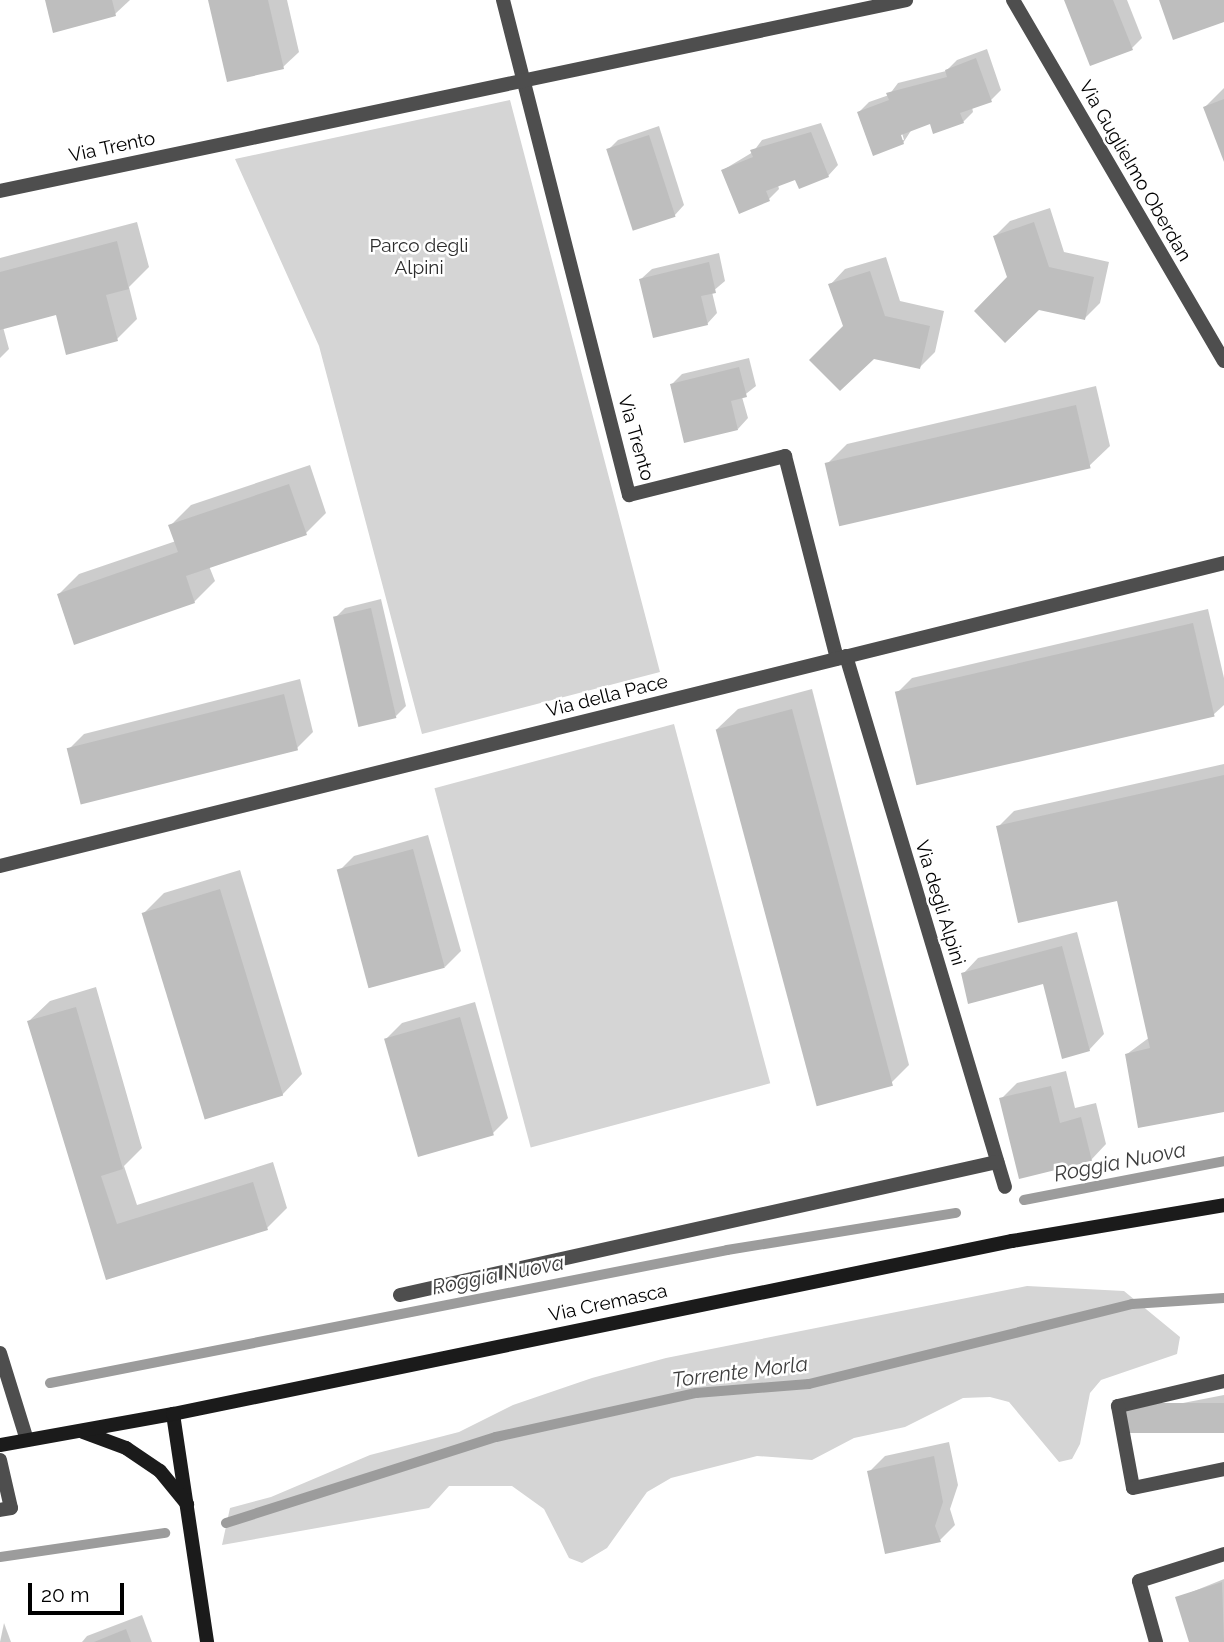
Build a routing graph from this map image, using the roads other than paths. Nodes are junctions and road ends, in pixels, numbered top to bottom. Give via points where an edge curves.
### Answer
1 (503, 0) edge
2 (906, 0) edge
3 (1013, 0) edge
4 (521, 81) junction
5 (0, 191) edge
6 (1224, 361) edge
7 (1224, 563) edge
8 (842, 657) junction
9 (0, 866) edge
10 (997, 1162) junction
11 (1005, 1187) dead end
12 (1224, 1205) edge
13 (400, 1295) dead end
14 (0, 1353) edge
15 (1224, 1381) edge
16 (173, 1415) junction
17 (81, 1432) junction
18 (27, 1440) junction
19 (0, 1445) edge
20 (0, 1460) edge
21 (1224, 1469) edge
22 (189, 1506) junction
23 (0, 1510) edge
24 (1224, 1554) edge
25 (207, 1642) edge
26 (1156, 1642) edge

1 - 4 street, Via Trento
2 - 4 street, Via Trento
3 - 6 street, Via Guglielmo Oberdan
4 - 5 street, Via Trento
4 - 8 street, Via Trento via 629,495 785,456
7 - 8 street, Via della Pace
8 - 9 street, Via della Pace
8 - 10 street, Via degli Alpini
10 - 11 street, Via degli Alpini
10 - 13 street
12 - 16 main road, Via Cremasca via 1012,1241
14 - 18 street
15 - 21 street via 1118,1406 1133,1488
16 - 17 main road, Via Cremasca
16 - 22 main road
17 - 18 main road, Via Cremasca
17 - 22 main road via 126,1448 149,1464
18 - 19 main road, Via Cremasca
20 - 23 street via 11,1508
22 - 25 main road
24 - 26 street via 1139,1581

